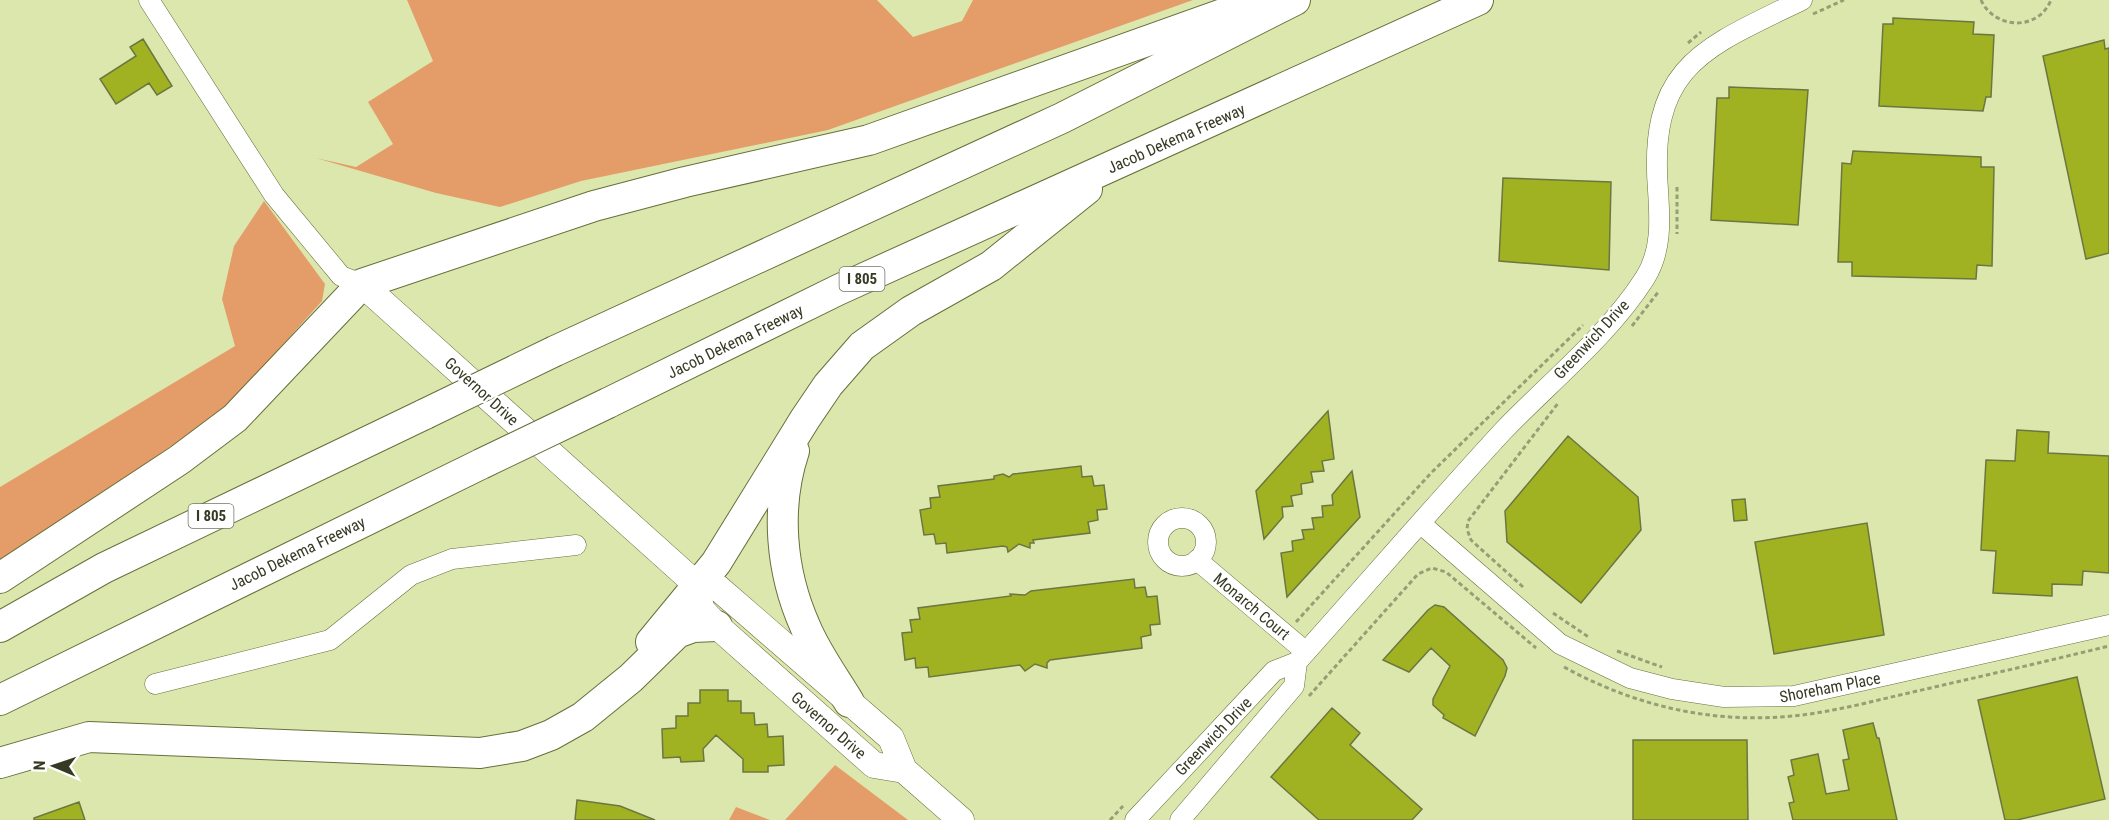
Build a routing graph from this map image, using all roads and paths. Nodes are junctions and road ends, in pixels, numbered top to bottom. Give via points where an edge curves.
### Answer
1 (149, 0) edge
2 (1262, 0) edge
3 (1295, 0) edge
4 (1478, 0) edge
5 (1844, 0) edge
6 (1981, 0) edge
7 (2051, 0) edge
8 (1805, 8) edge
9 (1705, 30) dead end
10 (1681, 50) dead end
11 (1120, 163) junction
12 (1676, 180) dead end
13 (1676, 241) dead end
14 (362, 284) junction
15 (1662, 286) dead end
16 (1590, 319) dead end
17 (1624, 333) dead end
18 (1559, 402) dead end
19 (805, 419) junction
20 (1420, 523) junction
21 (576, 545) dead end
22 (1197, 560) dead end
23 (0, 578) edge
24 (697, 585) junction
25 (1529, 592) dead end
26 (1545, 607) dead end
27 (2109, 625) edge
28 (717, 626) junction
29 (0, 627) edge
30 (1285, 634) junction
31 (1594, 640) dead end
32 (1608, 647) dead end
33 (1301, 657) junction
34 (1670, 669) dead end
35 (155, 684) dead end
36 (610, 693) junction
37 (0, 700) edge
38 (849, 702) junction
39 (0, 763) edge
40 (904, 770) junction
41 (1125, 803) dead end
42 (961, 820) edge
43 (1110, 820) edge
44 (1135, 820) edge
45 (1180, 820) edge

1 - 14 street, Governor Drive via 274,195 341,276
2 - 14 highway via 869,140 594,206
3 - 29 highway, I 805, bridge via 1062,118 555,351 104,568
4 - 11 highway, Jacob Dekema Freeway / I 805
5 - 8 path
6 - 7 path via 1994,17 2016,23 2038,17
8 - 20 street, Greenwich Drive via 1725,37 1700,54 1683,74 1668,97 1659,127 1656,162 1661,227 1646,277 1609,324 1502,432
9 - 10 path
11 - 19 highway via 991,266 911,311 862,346
11 - 37 highway, Jacob Dekema Freeway / I 805, bridge via 838,290
12 - 13 path
14 - 23 highway via 235,418 179,460
14 - 24 main road, Governor Drive
15 - 17 path
16 - 30 path via 1431,473
18 - 25 path via 1468,521 1471,540
19 - 24 highway via 716,563
19 - 38 highway via 790,465 783,547 792,592 805,628
20 - 27 street, Shoreham Place via 1570,650 1630,678 1724,698 1794,696
20 - 33 street, Greenwich Drive
21 - 35 street via 452,559 411,575 330,639
22 - 30 street, Monarch Court
24 - 28 main road, Governor Drive via 701,609
24 - 36 highway
24 - 38 main road, Governor Drive via 717,587
26 - 31 path
28 - 36 highway via 693,627 676,633 631,678
28 - 40 main road, Governor Drive via 874,765
30 - 33 street, Monarch Court
32 - 34 path
33 - 44 street, Greenwich Drive via 1274,671
33 - 45 street, Greenwich Drive via 1294,686
36 - 39 highway via 583,717 551,735 522,746 480,753 89,737
38 - 40 main road, Governor Drive via 891,738
40 - 42 main road, Governor Drive
41 - 43 path

